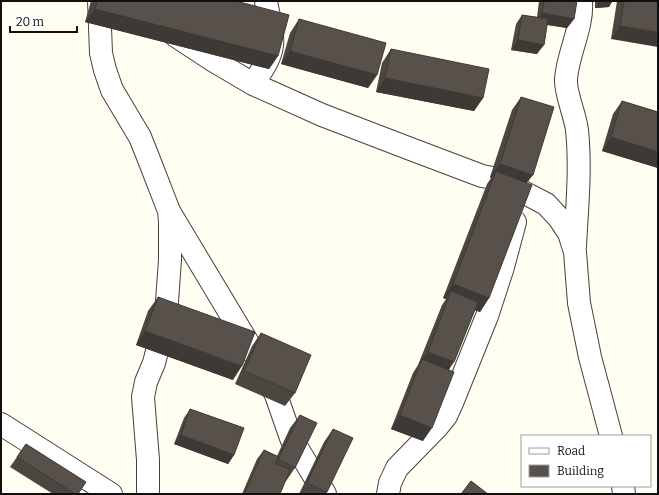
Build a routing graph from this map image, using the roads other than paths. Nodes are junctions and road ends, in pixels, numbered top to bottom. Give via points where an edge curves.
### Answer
1 (99, 1) edge
2 (129, 1) edge
3 (266, 1) edge
4 (581, 1) edge
5 (253, 84) junction
6 (524, 192) junction
7 (169, 211) junction
8 (575, 252) junction
9 (1, 424) edge
10 (610, 435) edge
11 (110, 494) edge
12 (148, 494) edge
13 (325, 494) edge
14 (388, 494) edge

1 - 7 street via 101,53 105,70 112,90 140,137
2 - 5 street via 148,8 176,36
3 - 5 street via 272,46
4 - 8 street via 578,33 566,80 577,130
5 - 6 street via 322,115 482,176 498,179
6 - 8 street via 546,204 559,218 569,233
6 - 14 street via 487,316 452,403 438,426 397,468
7 - 12 street via 171,234 166,315 143,397
7 - 13 street via 254,353 276,394 291,438
8 - 10 street via 579,303
9 - 11 street

